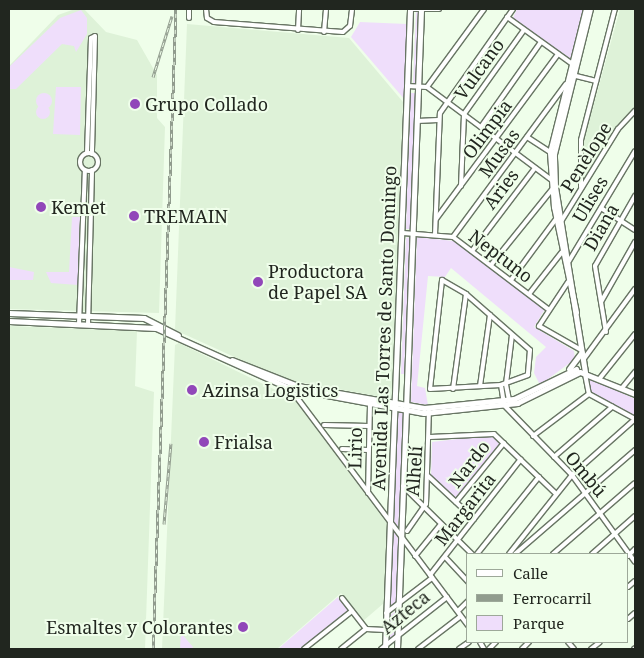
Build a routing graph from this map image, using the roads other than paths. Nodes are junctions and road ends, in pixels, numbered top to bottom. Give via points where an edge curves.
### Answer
1 (189, 9) edge
2 (206, 9) edge
3 (299, 9) edge
4 (326, 9) edge
5 (352, 9) edge
6 (410, 9) edge
7 (421, 9) edge
8 (439, 9) edge
9 (484, 9) edge
10 (513, 9) edge
11 (586, 9) edge
12 (590, 9) edge
13 (615, 9) edge
14 (507, 17) junction
15 (189, 18) dead end
16 (298, 30) junction
17 (524, 30) junction
18 (324, 32) junction
19 (541, 42) junction
20 (558, 54) junction
21 (571, 63) junction
22 (572, 76) junction
23 (596, 81) junction
24 (566, 84) junction
25 (407, 86) junction
26 (418, 87) junction
27 (427, 87) junction
28 (446, 101) junction
29 (464, 114) junction
30 (634, 114) edge
31 (438, 120) junction
32 (417, 121) junction
33 (481, 127) junction
34 (527, 137) junction
35 (498, 140) junction
36 (635, 151) edge
37 (550, 152) junction
38 (87, 153) junction
39 (92, 154) junction
40 (516, 154) junction
41 (535, 168) junction
42 (85, 170) junction
43 (92, 170) junction
44 (553, 184) junction
45 (461, 186) junction
46 (582, 188) junction
47 (635, 196) edge
48 (84, 208) junction
49 (91, 208) junction
50 (601, 208) junction
51 (436, 219) junction
52 (559, 219) junction
53 (620, 221) junction
54 (635, 230) edge
55 (403, 233) junction
56 (413, 234) junction
57 (435, 235) junction
58 (453, 237) junction
59 (635, 242) edge
60 (472, 251) junction
61 (562, 252) junction
62 (569, 261) junction
63 (491, 265) junction
64 (510, 280) junction
65 (568, 282) junction
66 (635, 289) edge
67 (466, 294) junction
68 (529, 294) junction
69 (629, 299) junction
70 (601, 302) junction
71 (635, 303) edge
72 (548, 309) junction
73 (576, 312) junction
74 (9, 313) edge
75 (79, 315) junction
76 (88, 315) junction
77 (490, 315) junction
78 (136, 318) junction
79 (9, 321) edge
80 (79, 324) junction
81 (88, 324) junction
82 (136, 326) junction
83 (162, 327) junction
84 (606, 332) junction
85 (635, 334) edge
86 (512, 335) junction
87 (582, 351) junction
88 (583, 361) junction
89 (583, 370) junction
90 (569, 372) junction
91 (635, 372) edge
92 (593, 374) junction
93 (407, 375) junction
94 (396, 377) junction
95 (600, 378) junction
96 (503, 384) junction
97 (289, 386) junction
98 (480, 386) junction
99 (622, 388) junction
100 (453, 389) junction
101 (589, 394) junction
102 (635, 394) edge
103 (370, 403) junction
104 (507, 404) junction
105 (395, 405) junction
106 (406, 407) junction
107 (612, 407) junction
108 (429, 411) junction
109 (635, 419) edge
110 (324, 425) dead end
111 (369, 426) junction
112 (533, 436) junction
113 (430, 437) junction
114 (504, 443) junction
115 (342, 449) dead end
116 (368, 450) junction
117 (635, 450) edge
118 (554, 457) junction
119 (521, 460) junction
120 (572, 475) junction
121 (428, 476) junction
122 (539, 477) junction
123 (635, 483) edge
124 (403, 486) junction
125 (556, 492) junction
126 (368, 494) junction
127 (587, 494) junction
128 (456, 502) junction
129 (424, 507) junction
130 (601, 514) junction
131 (635, 516) edge
132 (474, 519) junction
133 (390, 524) junction
134 (441, 524) junction
135 (407, 531) dead end
136 (615, 534) junction
137 (401, 540) junction
138 (458, 541) junction
139 (471, 553) edge
140 (478, 553) edge
141 (510, 553) edge
142 (516, 553) edge
143 (553, 553) edge
144 (593, 553) edge
145 (627, 553) edge
146 (415, 556) junction
147 (445, 556) junction
148 (431, 577) junction
149 (467, 581) edge
150 (447, 597) junction
151 (342, 598) dead end
152 (467, 602) edge
153 (399, 604) junction
154 (352, 611) junction
155 (386, 613) junction
156 (459, 614) junction
157 (467, 624) edge
158 (366, 629) junction
159 (385, 630) junction
160 (398, 636) junction
161 (384, 648) edge
162 (304, 649) edge
163 (341, 649) edge
164 (397, 649) edge
165 (418, 649) edge

1 - 15 street
2 - 16 street via 206,16 214,22
3 - 16 street
4 - 18 street
5 - 18 street via 346,32
6 - 7 street
6 - 25 street, Avenida Las Torres de Santo Domingo
7 - 8 street
7 - 26 street, Avenida Las Torres de Santo Domingo
9 - 27 street
10 - 14 street
11 - 21 street
12 - 22 street
13 - 23 street
14 - 17 street
14 - 28 street
16 - 18 street
17 - 19 street
17 - 29 street, Vulcano
19 - 20 street
19 - 33 street
20 - 21 street
20 - 35 street, Olimpia
21 - 24 street
22 - 23 street
22 - 44 street via 555,140
23 - 46 street via 580,146
24 - 34 street, Musas
24 - 37 street
25 - 26 street
25 - 55 street, Avenida Las Torres de Santo Domingo
26 - 27 street
26 - 32 street, Avenida Las Torres de Santo Domingo
27 - 28 street
28 - 29 street
28 - 31 street
29 - 33 street
29 - 45 street, Vulcano
30 - 46 street, Penèlope
31 - 32 street
31 - 51 street
32 - 56 street, Avenida Las Torres de Santo Domingo
33 - 35 street
34 - 37 street
34 - 40 street, Musas
35 - 40 street
35 - 45 street, Olimpia
36 - 50 street, Ulises
37 - 44 street
38 - 39 street
38 - 39 street via 91,38 95,36
38 - 42 street via 81,161
39 - 43 street via 98,160
40 - 41 street
40 - 58 street, Musas
41 - 44 street
41 - 60 street, Aries
42 - 43 street
42 - 48 street
43 - 49 street
44 - 52 street
44 - 63 street
45 - 51 street, Olimpia
46 - 52 street, Penèlope
47 - 53 street, Diana
48 - 49 street
48 - 75 street
49 - 76 street
50 - 53 street
50 - 62 street, Ulises
51 - 57 street
52 - 61 street
52 - 62 street
52 - 64 street, Penèlope
53 - 54 street
53 - 70 street, Diana via 595,266
55 - 56 street, Neptuno
55 - 94 street, Avenida Las Torres de Santo Domingo
56 - 57 street, Neptuno
56 - 93 street, Avenida Las Torres de Santo Domingo
57 - 58 street, Neptuno
58 - 60 street, Neptuno
59 - 70 street
60 - 63 street, Neptuno
61 - 65 street
61 - 68 street
62 - 73 street
63 - 64 street, Neptuno
64 - 68 street, Neptuno
65 - 72 street
65 - 73 street
66 - 69 street
67 - 77 street
67 - 100 street
67 - 100 street via 449,281 440,284 430,389
68 - 72 street, Neptuno
69 - 71 street
69 - 84 street
70 - 84 street, Diana
72 - 87 street via 539,327
73 - 87 street
74 - 75 street
75 - 76 street
75 - 80 street
76 - 78 street
76 - 81 street
77 - 86 street
77 - 98 street
78 - 82 street
78 - 83 street
79 - 80 street
80 - 81 street
81 - 82 street
82 - 83 street
83 - 97 street
84 - 88 street
85 - 95 street
86 - 96 street
86 - 96 street via 530,350 532,370
87 - 88 street
87 - 90 street
88 - 89 street
88 - 92 street
89 - 90 street
89 - 92 street
89 - 101 street
90 - 104 street
91 - 99 street
92 - 95 street
93 - 94 street via 402,380
93 - 106 street, Avenida Las Torres de Santo Domingo
94 - 105 street, Avenida Las Torres de Santo Domingo
95 - 99 street
96 - 98 street
96 - 104 street
97 - 103 street
97 - 105 street
97 - 126 street
98 - 100 street
99 - 102 street
101 - 107 street
101 - 112 street
103 - 105 street
103 - 111 street, Lirio
104 - 108 street
104 - 112 street, Ombú
105 - 106 street
105 - 133 street, Avenida Las Torres de Santo Domingo
106 - 108 street
106 - 124 street, Avenida Las Torres de Santo Domingo
107 - 109 street
107 - 118 street
108 - 113 street, Alhelí
109 - 120 street
110 - 111 street
111 - 116 street, Lirio
112 - 118 street, Ombú
113 - 114 street via 491,433
113 - 121 street, Alhelí
114 - 119 street
114 - 128 street, Nardo
115 - 116 street
116 - 126 street, Lirio
117 - 127 street
118 - 120 street, Ombú
119 - 122 street
119 - 132 street, Margarita
120 - 125 street
120 - 127 street, Ombú
121 - 128 street
121 - 129 street, Alhelí
122 - 125 street
122 - 140 street
123 - 130 street
124 - 129 street
124 - 137 street, Avenida Las Torres de Santo Domingo
125 - 141 street
126 - 133 street
127 - 130 street, Ombú
127 - 142 street
128 - 132 street
129 - 134 street
129 - 135 street, Alhelí
130 - 136 street, Ombú
130 - 143 street
131 - 136 street
132 - 138 street, Margarita
133 - 137 street
133 - 155 street, Avenida Las Torres de Santo Domingo
134 - 138 street
134 - 146 street
136 - 144 street
136 - 145 street, Ombú
137 - 146 street
137 - 153 street, Avenida Las Torres de Santo Domingo
138 - 139 street
138 - 147 street, Margarita
146 - 148 street
147 - 148 street, Margarita
147 - 149 street
148 - 150 street
148 - 153 street, Margarita
150 - 156 street
150 - 160 street, Azteca
151 - 154 street
152 - 156 street
153 - 155 street, Margarita
153 - 160 street, Avenida Las Torres de Santo Domingo
154 - 158 street
154 - 162 street
155 - 159 street, Avenida Las Torres de Santo Domingo
156 - 157 street
156 - 165 street
158 - 159 street
158 - 163 street
159 - 161 street, Avenida Las Torres de Santo Domingo
160 - 161 street, Azteca
160 - 164 street, Avenida Las Torres de Santo Domingo

